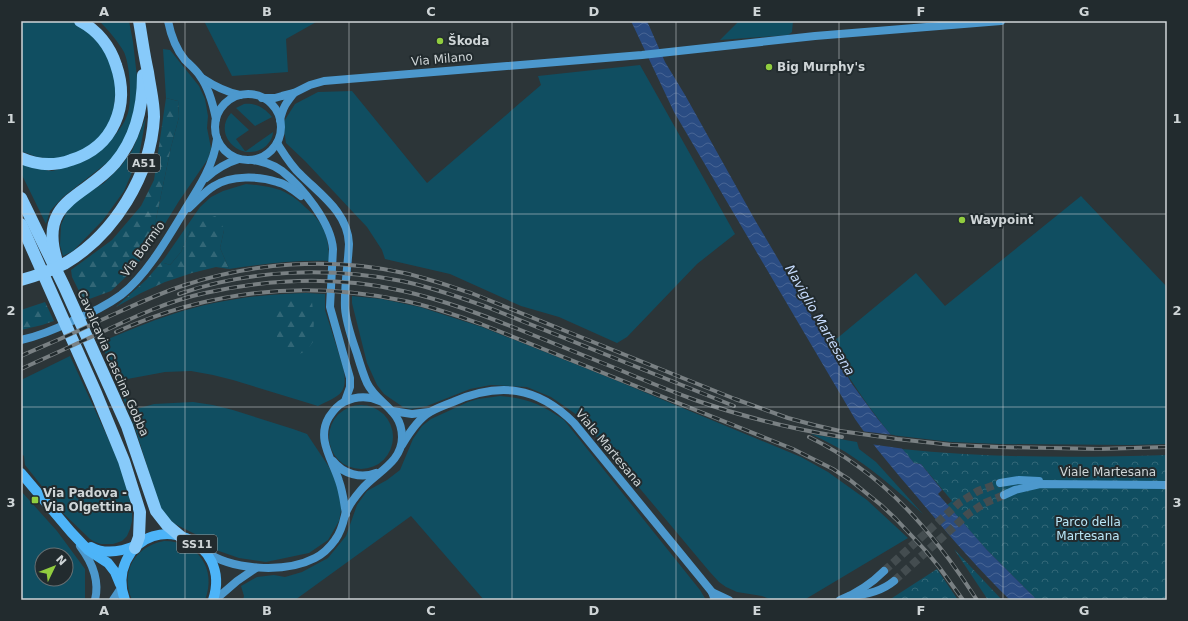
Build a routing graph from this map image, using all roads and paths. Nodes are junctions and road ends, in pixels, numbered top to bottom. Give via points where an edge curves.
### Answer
1 (80, 21) edge
2 (139, 21) edge
3 (168, 21) edge
4 (1001, 21) edge
5 (143, 47) junction
6 (200, 76) junction
7 (294, 93) junction
8 (243, 95) junction
9 (262, 98) junction
10 (216, 121) junction
11 (280, 122) junction
12 (218, 139) junction
13 (277, 143) junction
14 (21, 158) edge
15 (240, 159) junction
16 (253, 160) junction
17 (202, 182) junction
18 (21, 198) edge
19 (317, 210) junction
20 (181, 216) junction
21 (21, 224) edge
22 (21, 280) edge
23 (64, 286) junction
24 (21, 340) edge
25 (345, 401) junction
26 (384, 403) junction
27 (392, 411) junction
28 (429, 412) junction
29 (400, 449) junction
30 (330, 457) junction
31 (382, 471) junction
32 (21, 473) edge
33 (1000, 483) tunnel mouth
34 (1049, 484) junction
35 (1167, 485) edge
36 (1004, 495) tunnel mouth
37 (346, 514) junction
38 (71, 532) junction
39 (180, 536) junction
40 (78, 540) junction
41 (137, 546) junction
42 (203, 549) junction
43 (256, 568) junction
44 (884, 571) tunnel mouth
45 (894, 581) tunnel mouth
46 (121, 588) junction
47 (712, 592) junction
48 (849, 596) junction
49 (95, 600) edge
50 (113, 600) edge
51 (125, 600) edge
52 (214, 600) edge
53 (716, 600) edge
54 (729, 600) edge
55 (840, 600) edge

1 - 14 highway via 103,41 118,70 121,98 114,124 98,145 77,159 52,165
2 - 5 highway, A51
3 - 6 main road via 174,43
4 - 7 main road, Via Milano via 815,36 642,55 324,81
5 - 22 highway, A51 via 154,116 146,158 129,198 98,238 75,257 60,266
5 - 23 highway via 142,98 137,125 128,145 111,168 64,205 54,223 52,246
6 - 8 main road via 231,93
6 - 10 main road via 211,99
7 - 9 main road, Via Milano via 275,98
7 - 11 main road, Via Milano via 284,105
8 - 9 main road
8 - 10 main road via 224,105
9 - 11 main road via 274,108
10 - 12 main road
11 - 13 main road
12 - 15 main road via 226,151
12 - 17 main road, Via Bormio via 216,152
13 - 16 main road via 265,155
13 - 26 main road via 300,174 332,206 345,225 349,244 346,316 366,380 371,390
15 - 16 main road
15 - 17 main road, Via Bormio via 218,168
16 - 19 main road via 268,163 281,170
17 - 20 main road, Via Bormio
18 - 23 highway, Cavalcavia Cascina Gobba
19 - 20 main road via 279,182 238,178 215,186
19 - 25 main road via 332,240 330,307 350,374 350,387
20 - 24 main road, Via Bormio via 153,259 132,285 116,299 57,328
21 - 41 highway via 124,461 140,512
23 - 39 highway, Cavalcavia Cascina Gobba via 127,426 156,511
25 - 26 main road via 364,397
25 - 30 main road via 331,414 324,430 325,446
26 - 27 main road
27 - 28 main road, Viale Martesana via 412,414
27 - 29 main road via 401,429
28 - 29 main road, Viale Martesana via 407,436
28 - 47 main road, Viale Martesana via 472,394 494,390 518,391 548,402 574,423
29 - 31 main road via 394,461
30 - 31 main road via 340,468 353,474 367,476
30 - 37 main road via 341,487
31 - 37 main road via 359,492
32 - 38 main road
33 - 34 main road, Viale Martesana via 1019,480
34 - 35 main road, Viale Martesana
34 - 36 main road, Viale Martesana via 1015,490
37 - 43 main road via 337,539 318,557 297,565
38 - 40 main road
38 - 49 main road via 93,569 97,586
39 - 41 main road, SS11 via 162,534
39 - 42 main road, SS11 via 193,541
40 - 41 main road via 94,549 105,551
40 - 46 main road via 90,552 108,563 115,572
41 - 46 main road via 127,558 121,575
42 - 43 main road via 216,558
42 - 52 main road, SS11 via 216,573
43 - 52 main road
44 - 48 main road
45 - 48 main road via 873,592
46 - 50 main road
46 - 51 main road
47 - 53 main road, Viale Martesana
47 - 54 main road, Viale Martesana
48 - 55 main road

